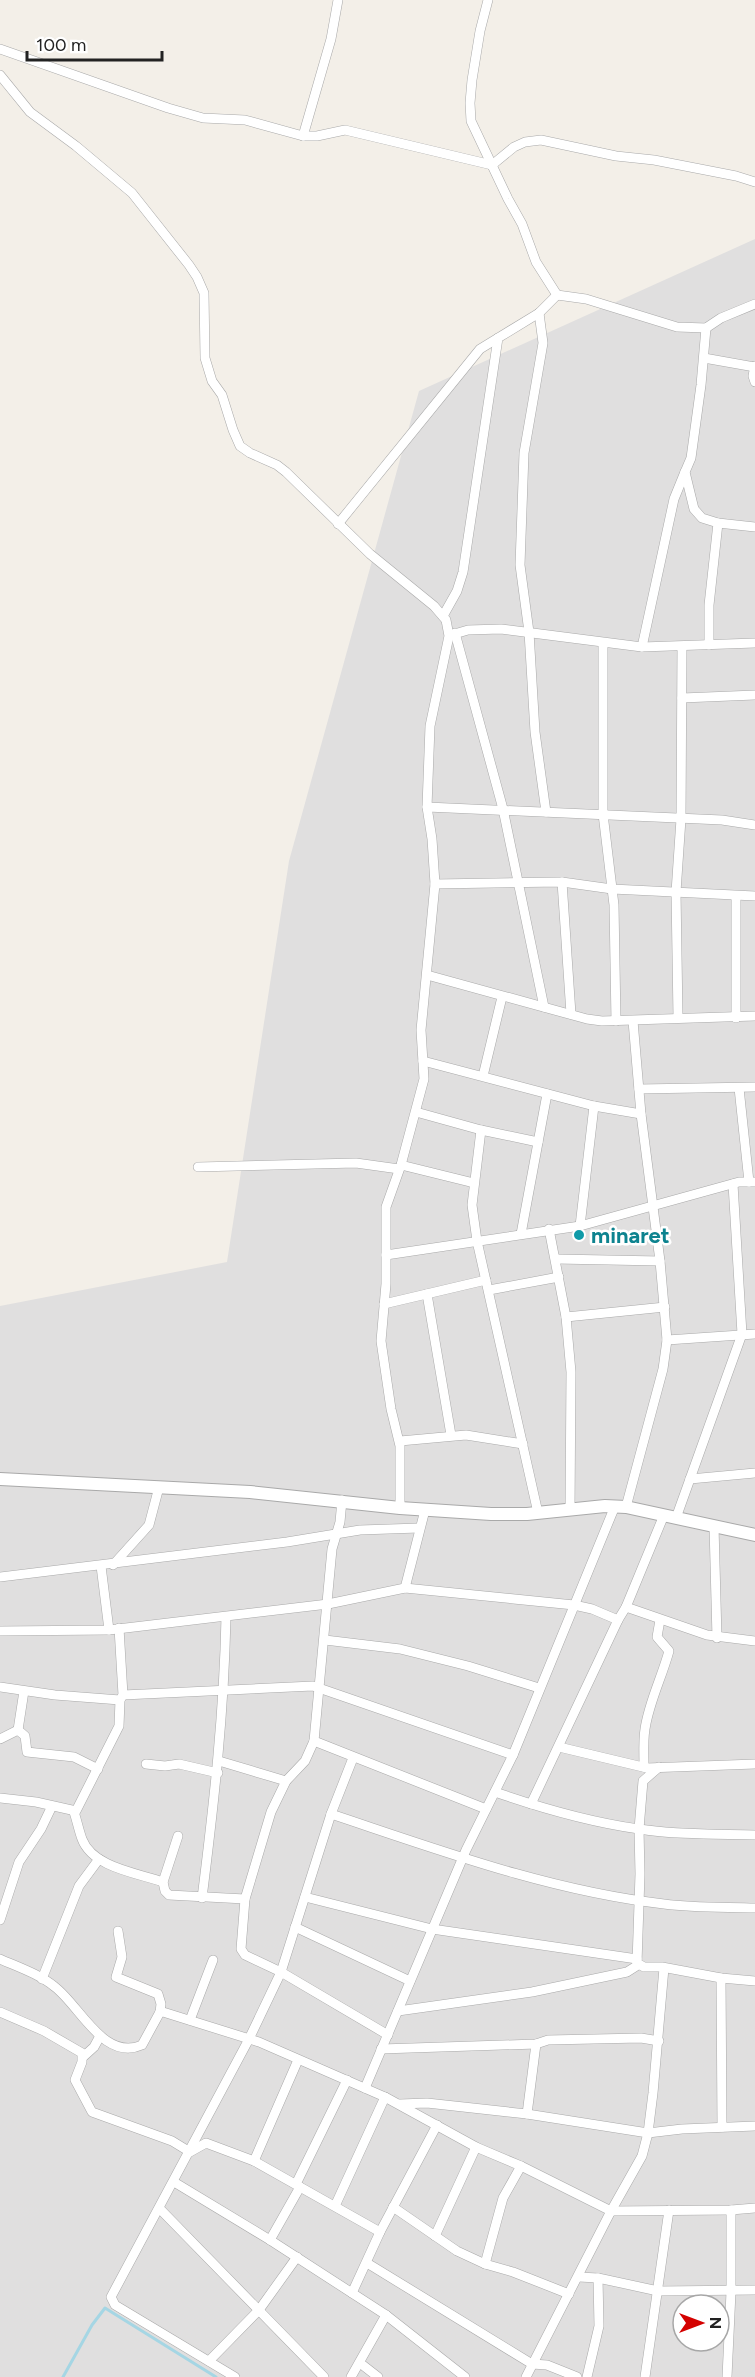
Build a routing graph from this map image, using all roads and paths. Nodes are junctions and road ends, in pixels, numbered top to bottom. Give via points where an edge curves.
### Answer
1 (338, 0) edge
2 (488, 0) edge
3 (0, 48) edge
4 (0, 75) edge
5 (303, 136) junction
6 (492, 165) junction
7 (755, 182) edge
8 (557, 295) junction
9 (755, 304) edge
10 (539, 313) junction
11 (706, 328) junction
12 (498, 338) junction
13 (704, 358) junction
14 (755, 367) edge
15 (755, 382) edge
16 (685, 472) junction
17 (718, 523) junction
18 (338, 524) junction
19 (755, 527) edge
20 (443, 616) junction
21 (529, 632) junction
22 (452, 634) junction
23 (755, 643) edge
24 (603, 644) junction
25 (709, 645) junction
26 (642, 647) junction
27 (682, 647) junction
28 (755, 695) edge
29 (682, 698) junction
30 (427, 807) junction
31 (503, 809) junction
32 (546, 812) junction
33 (603, 814) junction
34 (681, 819) junction
35 (755, 825) edge
36 (562, 882) junction
37 (518, 883) junction
38 (435, 884) junction
39 (612, 889) junction
40 (676, 892) junction
41 (736, 896) junction
42 (755, 897) edge
43 (427, 975) junction
44 (502, 997) junction
45 (544, 1007) junction
46 (571, 1014) junction
47 (755, 1016) edge
48 (678, 1017) junction
49 (736, 1018) junction
50 (616, 1021) junction
51 (633, 1021) junction
52 (423, 1061) junction
53 (483, 1076) junction
54 (755, 1087) edge
55 (739, 1088) junction
56 (639, 1089) junction
57 (547, 1094) junction
58 (594, 1106) junction
59 (416, 1112) junction
60 (641, 1114) junction
61 (481, 1130) junction
62 (538, 1142) junction
63 (198, 1167) dead end
64 (400, 1167) junction
65 (752, 1182) edge
66 (474, 1183) junction
67 (733, 1184) junction
68 (652, 1206) junction
69 (580, 1226) junction
70 (549, 1229) junction
71 (521, 1234) junction
72 (477, 1241) junction
73 (386, 1255) junction
74 (556, 1259) junction
75 (660, 1261) junction
76 (559, 1277) junction
77 (488, 1285) junction
78 (427, 1294) junction
79 (384, 1304) junction
80 (665, 1307) junction
81 (566, 1317) junction
82 (742, 1334) junction
83 (755, 1334) edge
84 (667, 1340) junction
85 (451, 1435) junction
86 (400, 1441) junction
87 (523, 1444) junction
88 (755, 1473) edge
89 (0, 1479) edge
90 (690, 1479) junction
91 (159, 1487) junction
92 (342, 1500) junction
93 (621, 1506) junction
94 (400, 1508) junction
95 (424, 1510) junction
96 (570, 1510) junction
97 (538, 1513) junction
98 (670, 1516) junction
99 (714, 1526) junction
100 (419, 1528) junction
101 (336, 1533) junction
102 (755, 1535) edge
103 (113, 1564) junction
104 (101, 1566) junction
105 (0, 1577) edge
106 (405, 1588) junction
107 (328, 1604) junction
108 (574, 1605) junction
109 (627, 1607) junction
110 (226, 1617) junction
111 (618, 1620) junction
112 (660, 1620) junction
113 (114, 1629) junction
114 (0, 1631) edge
115 (717, 1638) junction
116 (325, 1640) junction
117 (755, 1641) edge
118 (0, 1687) edge
119 (320, 1687) junction
120 (539, 1688) junction
121 (225, 1689) junction
122 (24, 1691) junction
123 (121, 1697) junction
124 (18, 1730) junction
125 (0, 1739) edge
126 (314, 1741) junction
127 (559, 1747) junction
128 (513, 1755) junction
129 (353, 1758) junction
130 (219, 1761) junction
131 (146, 1764) dead end
132 (755, 1764) edge
133 (644, 1767) junction
134 (659, 1767) junction
135 (98, 1769) junction
136 (218, 1773) junction
137 (286, 1781) junction
138 (495, 1792) junction
139 (0, 1798) edge
140 (531, 1804) junction
141 (52, 1806) junction
142 (486, 1809) junction
143 (74, 1812) junction
144 (331, 1814) junction
145 (639, 1829) junction
146 (755, 1835) edge
147 (178, 1836) dead end
148 (463, 1858) junction
149 (99, 1859) junction
150 (163, 1882) junction
151 (305, 1897) junction
152 (202, 1898) junction
153 (245, 1899) junction
154 (639, 1900) junction
155 (755, 1908) edge
156 (0, 1920) edge
157 (296, 1927) junction
158 (432, 1929) junction
159 (118, 1931) dead end
160 (0, 1959) edge
161 (213, 1960) dead end
162 (637, 1962) junction
163 (664, 1968) junction
164 (281, 1972) junction
165 (42, 1978) junction
166 (721, 1978) junction
167 (410, 1981) junction
168 (755, 1981) edge
169 (398, 2011) junction
170 (0, 2012) edge
171 (160, 2012) junction
172 (190, 2020) junction
173 (388, 2035) junction
174 (100, 2036) junction
175 (249, 2039) junction
176 (659, 2041) junction
177 (536, 2044) junction
178 (381, 2049) junction
179 (83, 2057) junction
180 (298, 2060) junction
181 (347, 2080) junction
182 (365, 2088) junction
183 (385, 2097) junction
184 (400, 2104) junction
185 (527, 2114) junction
186 (437, 2126) junction
187 (755, 2126) edge
188 (722, 2127) junction
189 (648, 2133) junction
190 (476, 2147) junction
191 (190, 2152) junction
192 (254, 2161) junction
193 (521, 2166) junction
194 (174, 2182) junction
195 (298, 2185) junction
196 (335, 2206) junction
197 (393, 2207) junction
198 (755, 2208) edge
199 (160, 2209) junction
200 (669, 2210) junction
201 (611, 2211) junction
202 (731, 2211) junction
203 (380, 2232) junction
204 (435, 2236) junction
205 (270, 2240) junction
206 (297, 2257) junction
207 (367, 2263) junction
208 (485, 2264) junction
209 (579, 2277) junction
210 (598, 2278) junction
211 (755, 2290) edge
212 (658, 2291) junction
213 (731, 2292) junction
214 (352, 2293) junction
215 (569, 2294) junction
216 (259, 2310) junction
217 (386, 2315) junction
218 (209, 2361) junction
219 (360, 2363) junction
220 (532, 2364) junction
221 (235, 2377) edge
222 (324, 2377) edge
223 (351, 2377) edge
224 (378, 2377) edge
225 (465, 2377) edge
226 (526, 2377) edge
227 (577, 2377) edge
228 (587, 2377) edge
229 (645, 2377) edge
230 (727, 2377) edge

1 - 5 street
2 - 6 street via 470,103 471,121
3 - 5 street via 168,108 218,120 245,120
4 - 18 street via 30,112 132,193 189,265 204,293 205,358 240,446 286,472
5 - 6 street via 345,130
6 - 7 street via 514,147 541,140 616,156 654,159
6 - 8 street via 536,261
8 - 10 street
8 - 11 street via 586,299 668,326
9 - 11 street
10 - 12 street
10 - 21 street via 543,343 524,453 520,565
11 - 13 street
12 - 18 street via 480,349
12 - 20 street via 463,572
13 - 14 street
13 - 16 street via 691,458
14 - 15 street
16 - 17 street via 694,509 702,518
16 - 26 street via 674,500
17 - 19 street
17 - 25 street
18 - 20 street
20 - 22 street
21 - 22 street via 481,629
21 - 24 street
21 - 32 street via 533,715
22 - 30 street via 431,717
22 - 31 street
23 - 25 street
24 - 26 street
24 - 33 street
25 - 27 street
26 - 27 street
27 - 29 street
28 - 29 street
29 - 34 street
30 - 31 street
30 - 38 street
31 - 32 street
31 - 37 street
32 - 33 street
33 - 34 street
33 - 39 street
34 - 35 street
34 - 40 street
36 - 37 street
36 - 39 street
36 - 46 street
37 - 38 street
37 - 45 street
38 - 43 street
39 - 40 street
39 - 50 street
40 - 41 street
40 - 48 street
41 - 42 street
41 - 49 street
43 - 44 street
43 - 52 street via 420,1040
44 - 45 street
44 - 53 street
45 - 46 street
46 - 50 street
47 - 49 street
48 - 49 street
48 - 51 street
50 - 51 street
51 - 56 street
52 - 53 street
52 - 59 street via 424,1079
53 - 57 street
54 - 55 street
55 - 56 street
55 - 65 street
56 - 60 street
57 - 58 street
57 - 62 street
58 - 60 street
58 - 69 street
59 - 61 street
59 - 64 street
60 - 68 street
61 - 62 street
61 - 66 street
62 - 71 street
63 - 64 street via 357,1163
64 - 66 street
64 - 73 street via 386,1207
65 - 67 street
66 - 72 street via 472,1205
67 - 68 street
67 - 82 street
68 - 69 street
68 - 75 street
69 - 70 street
70 - 71 street
70 - 74 street
71 - 72 street
72 - 73 street
72 - 77 street
73 - 79 street
74 - 75 street
74 - 76 street
75 - 80 street
76 - 77 street
76 - 81 street
77 - 78 street
77 - 87 street
78 - 79 street
78 - 85 street
79 - 86 street via 383,1362
80 - 81 street
80 - 84 street
81 - 96 street via 572,1395
82 - 83 street
82 - 84 street
82 - 90 street
84 - 93 street via 663,1369
85 - 86 street
85 - 87 street via 476,1435
86 - 94 street
87 - 97 street
88 - 90 street
89 - 91 street
90 - 98 street
91 - 92 street
91 - 103 street via 149,1524
92 - 94 street
92 - 101 street
93 - 96 street
93 - 98 street
93 - 108 street
94 - 95 street
95 - 97 street
95 - 100 street
96 - 97 street
98 - 99 street
98 - 109 street
99 - 102 street
99 - 115 street
100 - 101 street
100 - 106 street
101 - 103 street
101 - 107 street
103 - 104 street
104 - 105 street
104 - 113 street
106 - 107 street
106 - 108 street
107 - 110 street
107 - 116 street
108 - 111 street
108 - 120 street
109 - 111 street
109 - 112 street
110 - 113 street
110 - 121 street
111 - 127 street
112 - 115 street
112 - 133 street via 657,1636 669,1651 645,1727
113 - 114 street
113 - 123 street
115 - 117 street
116 - 119 street
116 - 120 street via 400,1649
118 - 122 street
119 - 121 street
119 - 126 street
119 - 128 street
120 - 128 street
121 - 123 street
121 - 130 street
122 - 123 street
122 - 124 street
123 - 135 street via 119,1726
124 - 125 street
124 - 135 street via 25,1736 27,1752 74,1757
126 - 129 street
126 - 137 street via 305,1761
127 - 133 street
127 - 140 street
128 - 138 street
129 - 142 street
129 - 144 street
130 - 136 street
130 - 137 street
131 - 136 street via 179,1764
132 - 134 street
133 - 134 street
134 - 145 street via 643,1781
135 - 143 street
136 - 152 street
137 - 153 street via 271,1812
138 - 140 street
138 - 142 street
139 - 141 street
140 - 145 street
141 - 143 street
141 - 156 street via 19,1862
142 - 148 street
143 - 149 street via 82,1840
144 - 148 street
144 - 151 street
145 - 146 street
145 - 154 street
147 - 150 street
148 - 154 street
148 - 158 street
149 - 150 street via 117,1869
149 - 165 street via 79,1886
150 - 152 street via 169,1895
151 - 157 street
151 - 158 street
152 - 153 street
153 - 164 street via 241,1949 245,1955
154 - 155 street via 705,1908
154 - 162 street
157 - 164 street
157 - 167 street
158 - 162 street
158 - 167 street
159 - 171 street via 122,1957 116,1977 158,1994
160 - 165 street
161 - 172 street
162 - 163 street via 644,1968
162 - 169 street via 627,1972 532,1992
163 - 166 street
163 - 176 street
164 - 173 street
164 - 175 street
165 - 174 street via 59,1990
166 - 168 street
166 - 188 street
167 - 169 street
169 - 173 street
170 - 179 street via 44,2031 78,2050
171 - 172 street
171 - 174 street via 142,2045 136,2048 115,2047
172 - 175 street
173 - 178 street
174 - 179 street
175 - 180 street
175 - 191 street
176 - 177 street via 543,2040
176 - 189 street
177 - 178 street
177 - 185 street
178 - 182 street
179 - 191 street via 75,2080 92,2112 172,2141
180 - 181 street
180 - 192 street
181 - 182 street
181 - 195 street
182 - 183 street
183 - 184 street
183 - 196 street
184 - 185 street via 427,2103
184 - 186 street
185 - 189 street
186 - 190 street
186 - 197 street
187 - 188 street
188 - 189 street
189 - 201 street via 642,2156
190 - 193 street
190 - 204 street
191 - 192 street via 206,2143
191 - 194 street
192 - 195 street
193 - 201 street
193 - 208 street via 503,2198
194 - 199 street
194 - 205 street
195 - 196 street
195 - 205 street
196 - 203 street
197 - 203 street
197 - 204 street
198 - 202 street
199 - 216 street
199 - 218 street via 113,2292 112,2301
200 - 201 street
200 - 202 street
200 - 212 street
201 - 209 street
202 - 213 street
203 - 207 street
204 - 208 street
205 - 206 street
206 - 214 street
206 - 216 street
207 - 214 street
207 - 220 street
208 - 215 street
209 - 210 street
209 - 215 street
210 - 212 street
210 - 228 street via 599,2326
211 - 213 street
212 - 213 street
212 - 229 street
213 - 230 street
214 - 217 street
215 - 220 street
216 - 218 street
216 - 222 street
217 - 219 street
217 - 225 street
218 - 221 street
219 - 223 street
219 - 224 street
220 - 226 street
220 - 227 street via 547,2365

